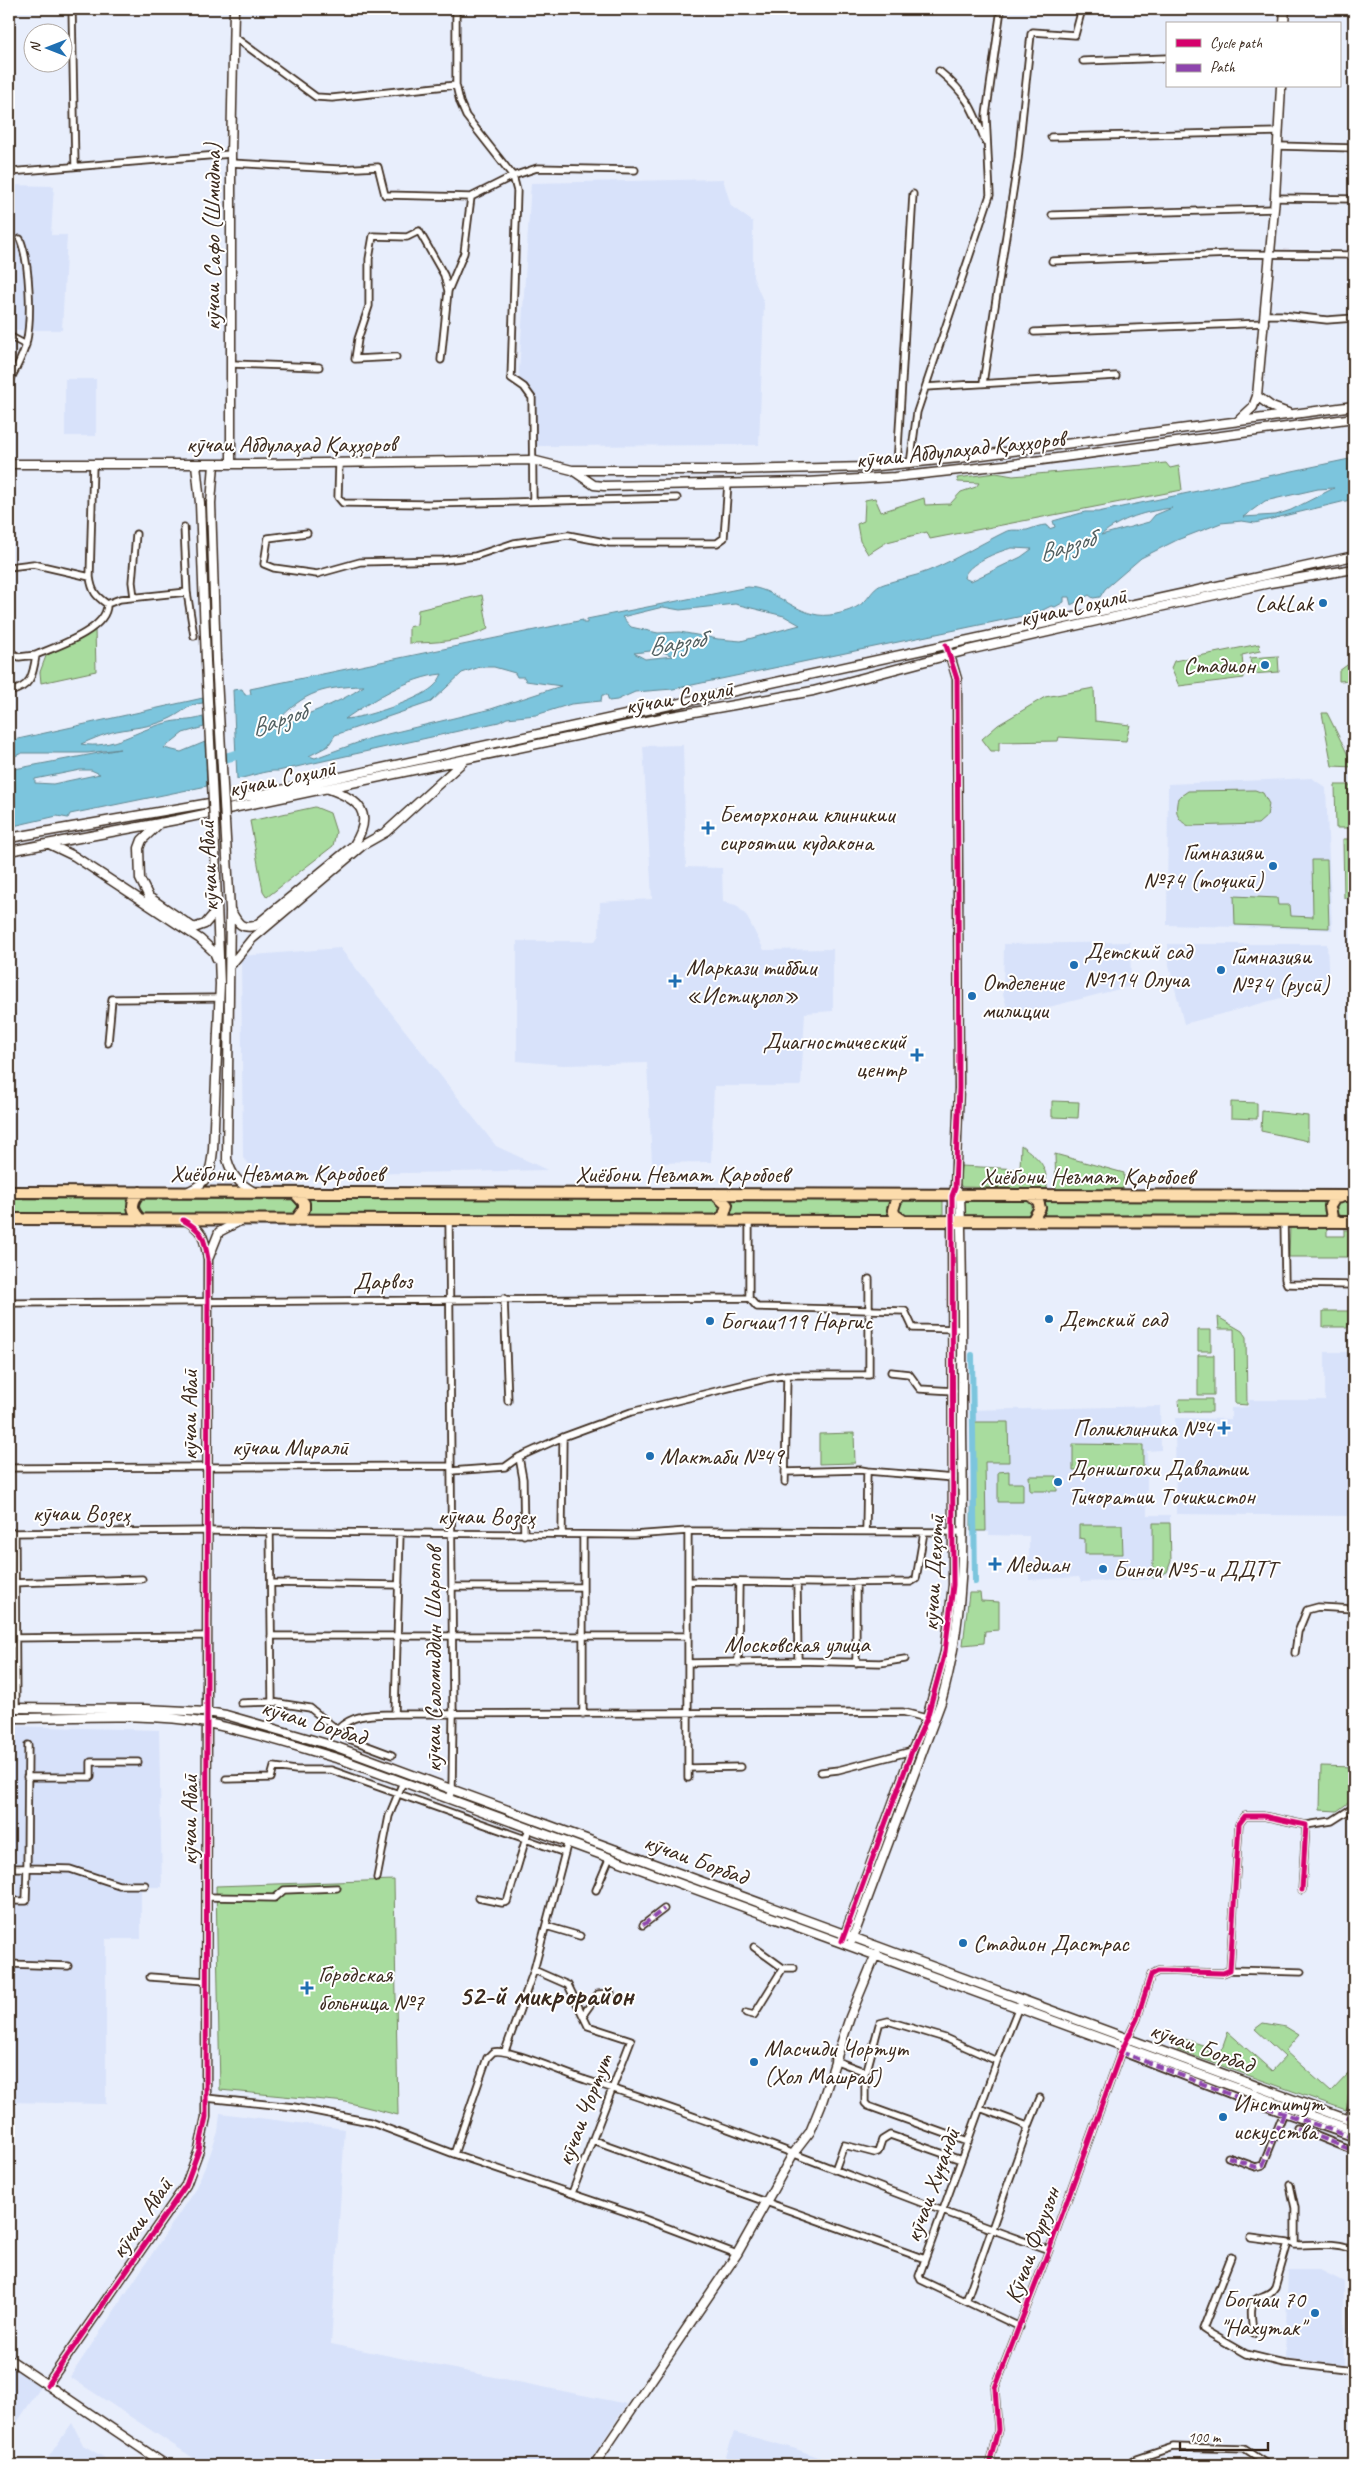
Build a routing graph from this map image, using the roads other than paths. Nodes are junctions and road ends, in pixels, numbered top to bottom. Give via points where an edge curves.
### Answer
1 (10, 9) edge
2 (72, 9) edge
3 (234, 9) edge
4 (456, 9) edge
5 (1001, 9) edge
6 (1082, 9) edge
7 (1285, 9) edge
8 (1284, 22) edge
9 (233, 36) junction
10 (1166, 58) edge
11 (1082, 61) dead end
12 (939, 71) dead end
13 (456, 85) junction
14 (1281, 88) edge
15 (1279, 132) junction
16 (1051, 137) dead end
17 (1278, 146) junction
18 (988, 147) junction
19 (1354, 148) edge
20 (231, 154) junction
21 (231, 163) junction
22 (75, 166) junction
23 (635, 170) dead end
24 (9, 172) edge
25 (513, 176) junction
26 (913, 194) dead end
27 (471, 197) junction
28 (1275, 198) junction
29 (1354, 199) edge
30 (1274, 209) junction
31 (1052, 215) dead end
32 (20, 239) dead end
33 (1270, 254) junction
34 (1354, 255) edge
35 (1052, 261) dead end
36 (448, 291) junction
37 (1354, 318) edge
38 (1265, 319) junction
39 (1034, 332) dead end
40 (9, 336) edge
41 (26, 345) junction
42 (396, 357) dead end
43 (441, 360) dead end
44 (231, 364) junction
45 (319, 367) dead end
46 (1116, 376) dead end
47 (983, 383) junction
48 (9, 384) edge
49 (926, 387) junction
50 (1257, 396) junction
51 (1354, 406) edge
52 (1290, 414) junction
53 (1354, 418) edge
54 (1237, 422) junction
55 (532, 460) junction
56 (9, 464) edge
57 (93, 464) junction
58 (196, 464) junction
59 (214, 464) junction
60 (231, 464) junction
61 (338, 464) junction
62 (910, 464) junction
63 (897, 465) junction
64 (572, 470) junction
65 (728, 483) junction
66 (677, 498) dead end
67 (533, 501) junction
68 (184, 527) dead end
69 (307, 533) dead end
70 (136, 534) dead end
71 (1354, 556) edge
72 (9, 567) edge
73 (1354, 568) edge
74 (90, 578) junction
75 (188, 592) junction
76 (134, 597) junction
77 (107, 604) junction
78 (194, 636) dead end
79 (946, 645) junction
80 (9, 651) edge
81 (36, 655) junction
82 (950, 655) junction
83 (831, 671) junction
84 (836, 686) junction
85 (9, 692) edge
86 (467, 759) junction
87 (327, 788) junction
88 (160, 823) junction
89 (9, 838) edge
90 (49, 844) junction
91 (9, 852) edge
92 (218, 908) junction
93 (230, 910) junction
94 (219, 964) junction
95 (230, 966) junction
96 (219, 998) junction
97 (108, 1043) dead end
98 (9, 1192) edge
99 (140, 1192) junction
100 (187, 1192) junction
101 (256, 1193) junction
102 (294, 1193) junction
103 (955, 1193) junction
104 (714, 1194) junction
105 (1029, 1195) junction
106 (900, 1196) junction
107 (1349, 1196) edge
108 (9, 1220) edge
109 (141, 1220) junction
110 (183, 1220) junction
111 (242, 1220) junction
112 (296, 1220) junction
113 (450, 1220) junction
114 (717, 1221) junction
115 (748, 1221) junction
116 (904, 1221) junction
117 (956, 1221) junction
118 (1032, 1221) junction
119 (1284, 1222) junction
120 (1339, 1222) junction
121 (1354, 1222) edge
122 (208, 1259) junction
123 (869, 1280) dead end
124 (1354, 1284) edge
125 (449, 1298) junction
126 (504, 1298) junction
127 (749, 1298) junction
128 (16, 1303) dead end
129 (207, 1303) junction
130 (870, 1311) junction
131 (954, 1328) junction
132 (962, 1328) junction
133 (891, 1372) dead end
134 (786, 1375) junction
135 (954, 1391) junction
136 (508, 1402) dead end
137 (563, 1437) junction
138 (519, 1457) junction
139 (206, 1466) junction
140 (9, 1468) edge
141 (450, 1469) junction
142 (867, 1471) junction
143 (785, 1472) junction
144 (954, 1478) junction
145 (785, 1482) dead end
146 (688, 1531) junction
147 (866, 1531) junction
148 (207, 1532) junction
149 (270, 1532) junction
150 (924, 1532) junction
151 (954, 1532) junction
152 (963, 1532) junction
153 (12, 1533) edge
154 (400, 1534) junction
155 (562, 1534) junction
156 (452, 1535) junction
157 (524, 1535) junction
158 (583, 1535) junction
159 (142, 1580) dead end
160 (688, 1581) junction
161 (739, 1582) junction
162 (797, 1582) junction
163 (856, 1582) junction
164 (12, 1583) edge
165 (271, 1583) junction
166 (399, 1585) junction
167 (452, 1587) junction
168 (583, 1588) junction
169 (1354, 1609) edge
170 (206, 1636) junction
171 (271, 1636) junction
172 (687, 1636) junction
173 (398, 1637) junction
174 (452, 1637) junction
175 (584, 1637) junction
176 (12, 1638) edge
177 (1295, 1653) dead end
178 (905, 1659) dead end
179 (798, 1661) junction
180 (856, 1662) junction
181 (688, 1663) junction
182 (738, 1663) junction
183 (272, 1702) junction
184 (242, 1703) dead end
185 (12, 1708) edge
186 (207, 1712) junction
187 (395, 1714) junction
188 (583, 1714) junction
189 (688, 1714) junction
190 (453, 1715) junction
191 (9, 1718) edge
192 (930, 1719) junction
193 (207, 1723) junction
194 (338, 1729) junction
195 (28, 1745) dead end
196 (912, 1751) junction
197 (392, 1755) dead end
198 (138, 1762) dead end
199 (741, 1767) dead end
200 (688, 1768) junction
201 (821, 1772) dead end
202 (27, 1777) junction
203 (688, 1778) dead end
204 (226, 1779) dead end
205 (402, 1782) junction
206 (452, 1790) junction
207 (398, 1792) junction
208 (449, 1798) junction
209 (1354, 1807) edge
210 (1306, 1824) junction
211 (529, 1828) junction
212 (526, 1839) junction
213 (568, 1841) junction
214 (565, 1853) junction
215 (610, 1857) junction
216 (9, 1868) edge
217 (26, 1868) junction
218 (377, 1878) dead end
219 (145, 1885) dead end
220 (337, 1888) dead end
221 (596, 1890) dead end
222 (1302, 1890) dead end
223 (206, 1897) junction
224 (478, 1898) dead end
225 (9, 1901) edge
226 (664, 1909) dead end
227 (644, 1925) dead end
228 (546, 1926) junction
229 (580, 1936) dead end
230 (848, 1939) junction
231 (754, 1947) dead end
232 (876, 1954) junction
233 (9, 1964) edge
234 (68, 1966) dead end
235 (783, 1968) junction
236 (794, 1968) dead end
237 (534, 1970) junction
238 (1230, 1970) junction
239 (1301, 1972) dead end
240 (150, 1977) dead end
241 (206, 1981) junction
242 (611, 1992) dead end
243 (1021, 2003) junction
244 (746, 2013) dead end
245 (583, 2015) junction
246 (1354, 2037) edge
247 (1124, 2046) junction
248 (505, 2051) junction
249 (834, 2060) junction
250 (997, 2061) junction
251 (865, 2071) junction
252 (612, 2088) junction
253 (206, 2098) junction
254 (1040, 2098) dead end
255 (980, 2108) junction
256 (1285, 2109) junction
257 (1351, 2120) edge
258 (1028, 2128) junction
259 (1297, 2128) dead end
260 (1354, 2131) edge
261 (1354, 2138) edge
262 (593, 2140) junction
263 (968, 2142) junction
264 (1354, 2151) edge
265 (454, 2154) junction
266 (793, 2154) junction
267 (1228, 2157) dead end
268 (961, 2160) junction
269 (835, 2170) junction
270 (1290, 2185) dead end
271 (572, 2193) junction
272 (766, 2202) junction
273 (942, 2211) junction
274 (992, 2230) junction
275 (1251, 2238) dead end
276 (1288, 2242) junction
277 (1295, 2245) junction
278 (1049, 2250) junction
279 (737, 2254) junction
280 (1231, 2257) dead end
281 (925, 2259) junction
282 (966, 2300) junction
283 (1020, 2327) junction
284 (1254, 2334) dead end
285 (9, 2359) edge
286 (1354, 2371) edge
287 (47, 2384) junction
288 (166, 2465) edge
289 (594, 2465) edge
290 (990, 2465) edge
291 (1127, 2465) edge
292 (1268, 2465) edge

1 - 24 street
2 - 22 street
3 - 9 main road, кӯчаи Сафо (Шмидта)
4 - 13 street
5 - 18 street via 986,115
6 - 47 street via 1075,35 1031,34 1018,159
7 - 8 main road
9 - 13 street via 316,97
9 - 20 main road, кӯчаи Сафо (Шмидта)
10 - 11 street
12 - 18 street via 960,88
13 - 25 street via 466,116
14 - 15 main road
15 - 16 street
15 - 17 main road
17 - 19 street
17 - 28 main road
18 - 49 street via 990,195
20 - 21 main road, кӯчаи Сафо (Шмидта)
20 - 22 street
21 - 27 street via 338,169 378,167 385,195
21 - 44 main road, кӯчаи Сафо (Шмидта)
22 - 24 street
23 - 25 street via 537,168
25 - 27 street
25 - 55 street via 517,191 511,378 532,398
26 - 63 street
27 - 36 street via 464,253
28 - 29 street
28 - 30 main road
30 - 31 street
30 - 33 main road
32 - 41 street via 27,268 29,324
33 - 34 street
33 - 35 street
33 - 38 main road
36 - 42 street via 444,275 419,231 407,237 373,236 369,259 369,306 354,359
36 - 43 street
37 - 38 street via 1326,320 1282,315
38 - 39 street
38 - 50 main road
40 - 41 street
41 - 48 street
44 - 45 street
44 - 60 main road, кӯчаи Сафо (Шмидта)
46 - 47 street
47 - 49 street
49 - 62 street via 918,412
50 - 52 main road
50 - 54 main road via 1253,407
51 - 52 main road, кӯчаи Абдулаҳад Қаҳҳоров
52 - 54 main road, кӯчаи Абдулаҳад Қаҳҳоров
53 - 65 main road, кӯчаи Абдулаҳад Қаҳҳоров via 968,470 868,479
54 - 62 main road, кӯчаи Абдулаҳад Қаҳҳоров
55 - 61 main road, кӯчаи Абдулаҳад Қаҳҳоров
55 - 64 main road, кӯчаи Абдулаҳад Қаҳҳоров
55 - 67 street
56 - 57 main road, кӯчаи Абдулаҳад Қаҳҳоров
57 - 58 main road, кӯчаи Абдулаҳад Қаҳҳоров
57 - 74 street
58 - 59 main road, кӯчаи Абдулаҳад Қаҳҳоров
58 - 92 main road, кӯчаи Абаӣ, bridge
59 - 60 main road, кӯчаи Абдулаҳад Қаҳҳоров
59 - 93 main road, кӯчаи Абаӣ, bridge via 216,660
60 - 61 main road, кӯчаи Абдулаҳад Қаҳҳоров
61 - 67 street via 338,497 342,503
62 - 63 main road, кӯчаи Абдулаҳад Қаҳҳоров
63 - 64 main road, кӯчаи Абдулаҳад Қаҳҳоров
64 - 65 main road, кӯчаи Абдулаҳад Қаҳҳоров via 594,485
65 - 69 street via 724,538 717,543 610,543 568,535 514,543 475,556 360,562 317,574 264,564 268,538
66 - 67 street
68 - 75 street
70 - 76 street
71 - 79 main road
72 - 74 street via 32,564
73 - 82 main road, кӯчаи Соҳилӣ via 1270,583
74 - 77 street via 97,597
75 - 76 street
75 - 78 street
76 - 77 street
77 - 81 street via 107,612 92,628
79 - 82 main road, кӯчаи Деҳотӣ
79 - 83 main road
80 - 81 street via 19,657
81 - 85 street via 27,685
82 - 84 main road, кӯчаи Соҳилӣ
82 - 103 main road, кӯчаи Деҳотӣ via 957,679 959,1088
83 - 84 main road
83 - 89 main road via 267,793
84 - 86 main road, кӯчаи Соҳилӣ
86 - 87 main road, кӯчаи Соҳилӣ
86 - 95 main road via 386,832 363,845 252,939
87 - 88 main road, кӯчаи Соҳилӣ
87 - 93 main road via 349,796 359,806 364,819 362,832 354,845 255,926 245,928 239,925
88 - 90 main road, кӯчаи Соҳилӣ
88 - 92 main road via 142,840 139,848 140,879 149,897 194,928 206,924
90 - 91 main road, кӯчаи Соҳилӣ
90 - 94 main road via 74,856 200,939 214,952
92 - 94 main road, кӯчаи Абаӣ
93 - 95 main road, кӯчаи Абаӣ
94 - 96 main road, кӯчаи Абаӣ
95 - 101 main road, кӯчаи Абаӣ via 227,1159 237,1182
96 - 97 street via 112,999
96 - 100 main road, кӯчаи Абаӣ via 211,1170 206,1181
98 - 99 highway, Хиёбони Неъмат Қаробоев
99 - 100 highway, Хиёбони Неъмат Қаробоев
99 - 109 highway via 132,1209
100 - 101 highway, Хиёбони Неъмат Қаробоев
101 - 102 highway, Хиёбони Неъмат Қаробоев
102 - 104 highway, Хиёбони Неъмат Қаробоев
102 - 112 highway via 304,1203
103 - 105 highway, Хиёбони Неъмат Қаробоев
103 - 106 highway, Хиёбони Неъмат Қаробоев
103 - 117 main road, кӯчаи Деҳотӣ
104 - 106 highway, Хиёбони Неъмат Қаробоев
104 - 114 highway via 727,1205 724,1215
105 - 107 highway, Хиёбони Неъмат Қаробоев
105 - 118 highway via 1038,1200 1040,1208
106 - 116 highway via 893,1210 895,1216
107 - 120 highway via 1335,1198 1330,1206 1332,1218
108 - 109 highway, Хиёбони Неъмат Қаробоев
109 - 110 highway, Хиёбони Неъмат Қаробоев
110 - 111 highway, Хиёбони Неъмат Қаробоев
110 - 122 main road, кӯчаи Абаӣ via 201,1233
111 - 112 highway, Хиёбони Неъмат Қаробоев
111 - 122 main road, кӯчаи Абаӣ via 219,1232
112 - 113 highway, Хиёбони Неъмат Қаробоев
113 - 114 highway, Хиёбони Неъмат Қаробоев
113 - 125 street, кӯчаи Саломиддин Шаропов
114 - 115 highway, Хиёбони Неъмат Қаробоев
115 - 116 highway, Хиёбони Неъмат Қаробоев
115 - 127 street
116 - 117 highway, Хиёбони Неъмат Қаробоев
117 - 118 highway, Хиёбони Неъмат Қаробоев
117 - 131 main road, кӯчаи Деҳотӣ
117 - 132 main road, кӯчаи Деҳотӣ
118 - 119 highway, Хиёбони Неъмат Қаробоев
119 - 120 highway, Хиёбони Неъмат Қаробоев
119 - 124 street via 1287,1284
120 - 121 highway, Хиёбони Неъмат Қаробоев
122 - 129 main road, кӯчаи Абаӣ
123 - 130 street
125 - 126 street, Дарвоз
125 - 129 street, Дарвоз
125 - 141 street, кӯчаи Саломиддин Шаропов
126 - 127 street, Дарвоз
126 - 136 street
127 - 130 street via 757,1307
128 - 129 street, Дарвоз
129 - 139 main road, кӯчаи Абаӣ
130 - 131 street via 905,1311 912,1328
130 - 134 street, кӯчаи Миралӣ via 869,1375
131 - 132 street
131 - 135 main road, кӯчаи Деҳотӣ
132 - 152 main road, кӯчаи Деҳотӣ
133 - 135 street via 909,1374 920,1389
134 - 137 street, кӯчаи Миралӣ via 632,1412
134 - 143 street
135 - 144 main road, кӯчаи Деҳотӣ
137 - 138 street, кӯчаи Миралӣ
137 - 155 street
138 - 141 street, кӯчаи Миралӣ via 505,1467
138 - 157 street via 523,1478
139 - 140 street, кӯчаи Миралӣ
139 - 141 street, кӯчаи Миралӣ
139 - 148 main road, кӯчаи Абаӣ
141 - 156 street, кӯчаи Саломиддин Шаропов
142 - 143 street
142 - 144 street
142 - 147 street
143 - 145 street
144 - 151 main road, кӯчаи Деҳотӣ
146 - 147 street, кӯчаи Возеҳ
146 - 158 street, кӯчаи Возеҳ
146 - 160 street
147 - 150 street, кӯчаи Возеҳ
148 - 149 street, кӯчаи Возеҳ
148 - 153 street, кӯчаи Возеҳ
148 - 170 main road, кӯчаи Абаӣ
149 - 154 street, кӯчаи Возеҳ
149 - 165 street
150 - 151 street, кӯчаи Возеҳ
150 - 163 street via 914,1581
151 - 152 street, кӯчаи Возеҳ
151 - 192 main road, кӯчаи Деҳотӣ via 953,1585 945,1652
152 - 192 main road, кӯчаи Деҳотӣ via 961,1601 955,1643 949,1676
153 - 164 street
154 - 156 street, кӯчаи Возеҳ
154 - 166 street
155 - 157 street, кӯчаи Возеҳ
155 - 158 street, кӯчаи Возеҳ
156 - 157 street, кӯчаи Возеҳ
156 - 167 street, кӯчаи Саломиддин Шаропов
158 - 168 street
159 - 164 street
160 - 161 street
160 - 172 street
161 - 162 street
161 - 182 street
162 - 163 street
162 - 179 street
163 - 180 street
164 - 176 street
165 - 166 street
165 - 171 street
166 - 173 street
167 - 168 street
167 - 174 street, кӯчаи Саломиддин Шаропов
168 - 175 street
169 - 177 street via 1318,1606 1307,1610 1298,1632
170 - 176 street
170 - 186 main road, кӯчаи Абаӣ
171 - 173 street
171 - 183 street
172 - 175 street
172 - 181 street
173 - 174 street
173 - 187 street
174 - 175 street
174 - 190 street, кӯчаи Саломиддин Шаропов
175 - 188 street
176 - 185 street
178 - 180 street, Московская улица
179 - 180 street, Московская улица
179 - 182 street, Московская улица
181 - 182 street, Московская улица
181 - 189 street
183 - 184 street
183 - 194 street via 310,1708
185 - 186 main road, кӯчаи Борбад
186 - 193 main road, кӯчаи Абаӣ
186 - 206 main road, кӯчаи Борбад via 334,1746
187 - 190 street
187 - 194 street via 358,1716 346,1720
188 - 189 street
188 - 190 street
189 - 192 street via 904,1712
189 - 200 street
190 - 206 street, кӯчаи Саломиддин Шаропов
191 - 193 main road, кӯчаи Борбад
192 - 196 main road, кӯчаи Деҳотӣ
192 - 230 main road, кӯчаи Деҳотӣ
193 - 205 main road, кӯчаи Борбад via 342,1760
193 - 223 main road, кӯчаи Абаӣ
194 - 197 street via 349,1739
195 - 202 street
196 - 201 street
196 - 230 main road, кӯчаи Деҳотӣ
198 - 202 street via 91,1762 91,1777
199 - 200 street
200 - 203 street
202 - 217 street
204 - 207 street via 270,1778 274,1767 331,1770
205 - 207 street
205 - 208 main road, кӯчаи Борбад
206 - 208 street, кӯчаи Саломиддин Шаропов
206 - 230 main road, кӯчаи Борбад
207 - 212 street
207 - 218 street via 389,1816
208 - 211 main road, кӯчаи Борбад
209 - 210 street via 1332,1821
210 - 222 street
210 - 238 street via 1249,1814 1241,1820
211 - 212 street
211 - 213 main road, кӯчаи Борбад
212 - 214 street
212 - 224 street via 507,1902
213 - 214 street
213 - 215 main road, кӯчаи Борбад
214 - 228 street
215 - 221 street
215 - 230 main road, кӯчаи Борбад
216 - 217 street
217 - 219 street via 70,1869 119,1886
217 - 225 street via 26,1901
220 - 223 street via 284,1890 274,1898
223 - 241 main road, кӯчаи Абаӣ
226 - 227 street
228 - 229 street
228 - 237 street
230 - 232 main road, кӯчаи Борбад
230 - 243 main road, кӯчаи Борбад
231 - 235 street
232 - 243 main road, кӯчаи Борбад
232 - 249 main road
233 - 234 street
235 - 236 street
235 - 244 street via 754,2015
237 - 245 street via 568,1985
237 - 248 street
238 - 239 street
238 - 247 street, Кӯчаи Фурузон via 1223,1973 1152,1972
240 - 241 street
241 - 253 main road, кӯчаи Абаӣ
242 - 245 street via 598,1994
243 - 247 main road, кӯчаи Борбад
243 - 250 street, кӯчаи Хуҷандӣ
245 - 252 street, кӯчаи Чортут via 588,2026 631,2040
246 - 257 street
247 - 256 main road, кӯчаи Борбад
247 - 257 main road, кӯчаи Борбад
247 - 278 street, Кӯчаи Фурузон
248 - 252 street via 558,2072
248 - 265 street via 493,2052 487,2058
249 - 251 street
249 - 266 main road via 816,2122
250 - 251 street via 945,2038 888,2021 880,2022
250 - 255 street, кӯчаи Хуҷандӣ
251 - 263 street via 865,2103 868,2106
252 - 262 street, кӯчаи Чортут
252 - 266 street
253 - 265 street via 341,2115 370,2122
253 - 287 main road, кӯчаи Абаӣ via 206,2117 199,2150 186,2185
254 - 258 street
255 - 258 street
255 - 263 street, кӯчаи Хуҷандӣ
256 - 260 main road, кӯчаи Борбад
256 - 261 street
256 - 267 street via 1263,2165 1256,2167
258 - 274 street
259 - 264 street
262 - 271 street, кӯчаи Чортут
262 - 272 street
263 - 268 street, кӯчаи Хуҷандӣ
265 - 271 street
266 - 269 street
266 - 272 main road
268 - 269 street via 890,2135 882,2140 875,2153 844,2145
268 - 273 street, кӯчаи Хуҷандӣ
269 - 273 street
270 - 277 street via 1295,2208
271 - 279 street
272 - 279 main road
272 - 281 street
273 - 274 street
273 - 281 street, кӯчаи Хуҷандӣ
274 - 278 street
274 - 282 street
275 - 276 street
276 - 277 street
276 - 284 street via 1275,2287 1254,2301 1252,2306
277 - 286 street via 1341,2245 1352,2251
278 - 283 street, Кӯчаи Фурузон
279 - 289 main road
280 - 286 street via 1203,2328 1206,2331 1246,2354 1284,2363
281 - 282 street, кӯчаи Хуҷандӣ via 918,2276 921,2280
282 - 283 street, кӯчаи Хуҷандӣ
283 - 290 street, Кӯчаи Фурузон via 995,2388 998,2430
285 - 287 main road
287 - 288 main road
291 - 292 street via 1164,2448 1244,2449

